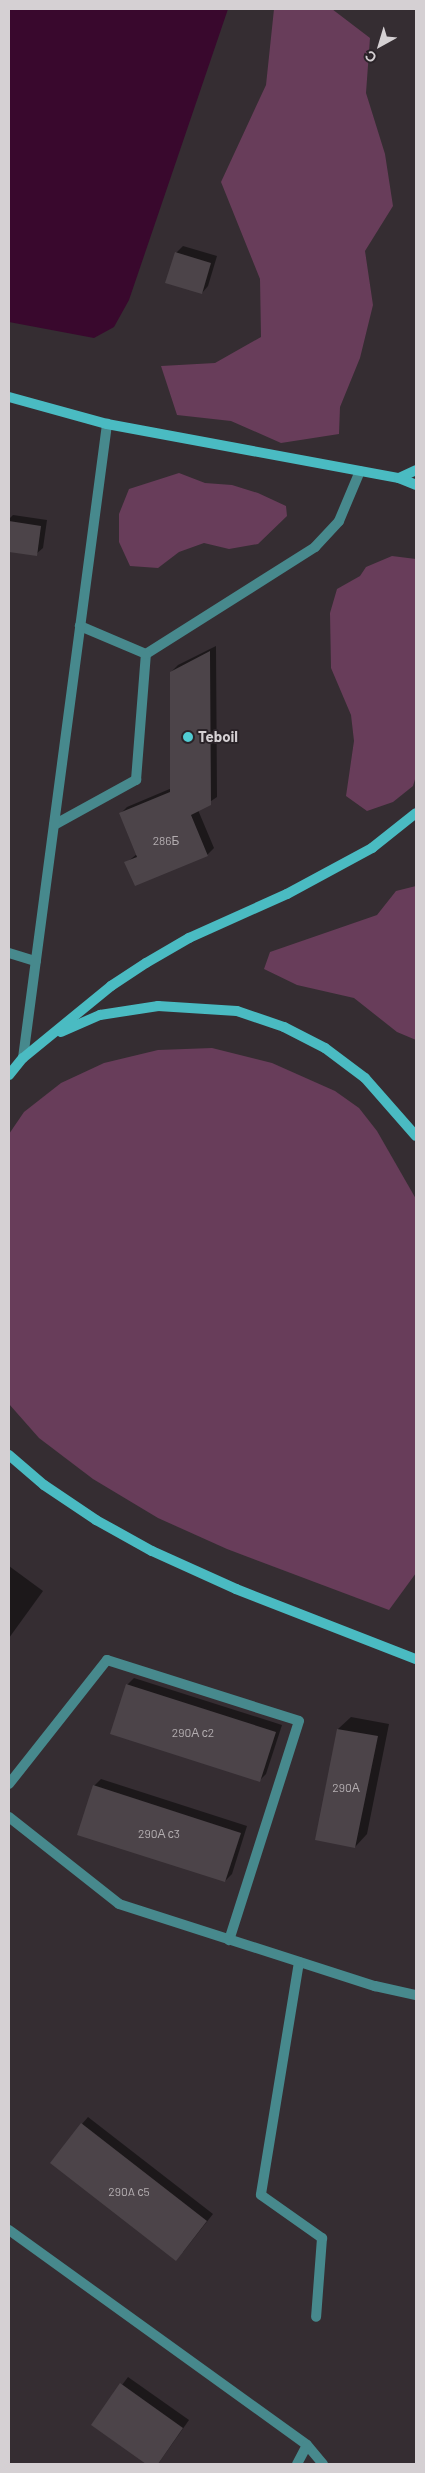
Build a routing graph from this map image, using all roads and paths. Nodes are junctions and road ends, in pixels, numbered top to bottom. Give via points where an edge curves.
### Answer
1 (9, 397) edge
2 (107, 424) junction
3 (416, 470) edge
4 (360, 471) junction
5 (399, 478) junction
6 (416, 485) edge
7 (80, 626) junction
8 (146, 654) junction
9 (416, 813) edge
10 (54, 825) junction
11 (9, 952) edge
12 (36, 961) junction
13 (51, 1036) junction
14 (24, 1058) junction
15 (9, 1075) edge
16 (416, 1136) edge
17 (9, 1455) edge
18 (416, 1658) edge
19 (9, 1784) edge
20 (9, 1817) edge
21 (229, 1940) junction
22 (299, 1962) junction
23 (416, 1995) edge
24 (9, 2230) edge
25 (316, 2317) dead end
26 (307, 2445) junction
27 (297, 2464) edge
28 (323, 2464) edge

1 - 2 street
2 - 4 street
2 - 7 street
3 - 5 street
4 - 5 street
4 - 8 street via 339,521 315,547
5 - 6 street
7 - 8 street
7 - 10 street
8 - 10 street via 136,780
9 - 13 street via 364,852 287,894 189,938 146,963 111,986
10 - 12 street
11 - 12 street
12 - 14 street
13 - 14 street
13 - 16 street via 100,1015 158,1006 237,1011 284,1027 325,1048 365,1078
14 - 15 street
17 - 18 street via 44,1485 96,1520 152,1551 236,1589
19 - 21 street via 107,1660 299,1721
20 - 21 street via 119,1904
21 - 22 street
22 - 23 street
22 - 25 street via 261,2195 322,2238
24 - 26 street
26 - 27 street
26 - 28 street

